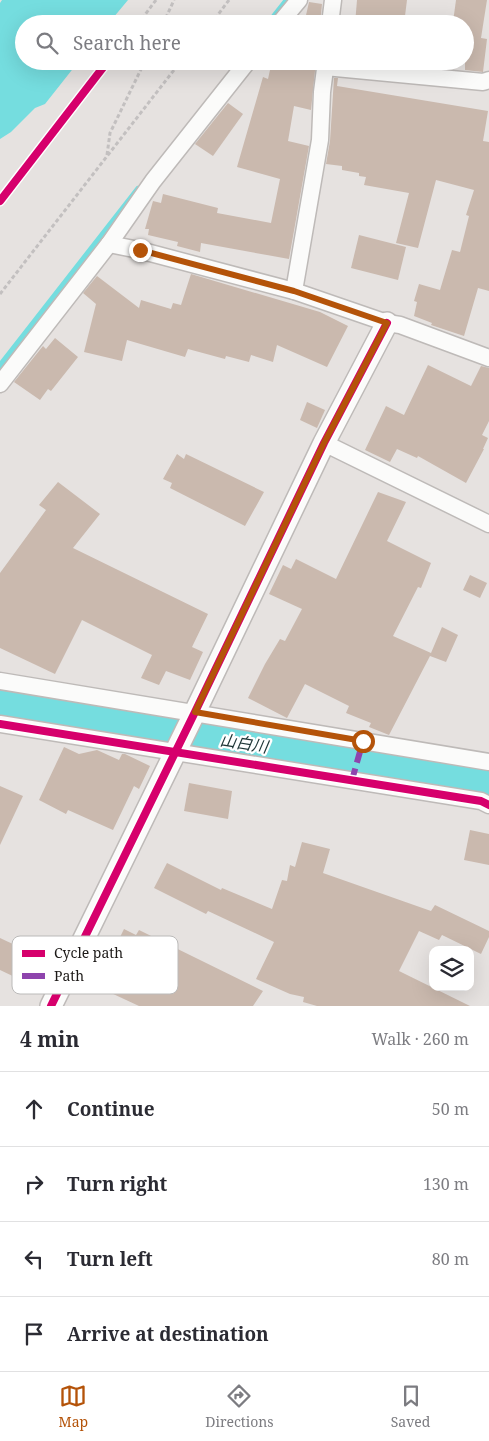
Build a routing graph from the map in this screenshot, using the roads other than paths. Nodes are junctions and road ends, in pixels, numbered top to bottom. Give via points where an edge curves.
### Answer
1 (299, 0) edge
2 (333, 0) edge
3 (286, 15) edge
4 (331, 15) edge
5 (241, 70) edge
6 (325, 70) edge
7 (378, 70) edge
8 (489, 80) edge
9 (109, 244) junction
10 (294, 291) junction
11 (387, 323) junction
12 (489, 358) edge
13 (0, 384) edge
14 (324, 443) junction
15 (489, 524) edge
16 (0, 680) edge
17 (0, 724) edge
18 (185, 732) junction
19 (489, 762) edge
20 (489, 805) edge
21 (85, 936) edge
22 (57, 994) edge
23 (51, 1006) edge

1 - 3 street
2 - 4 street
5 - 9 street
6 - 10 street via 320,140
7 - 8 street via 483,82
9 - 10 street
9 - 13 street
10 - 11 street
11 - 12 street
11 - 14 street
14 - 15 street
14 - 18 street
16 - 18 street
17 - 18 street
18 - 19 street
18 - 20 street
18 - 21 street
22 - 23 street

